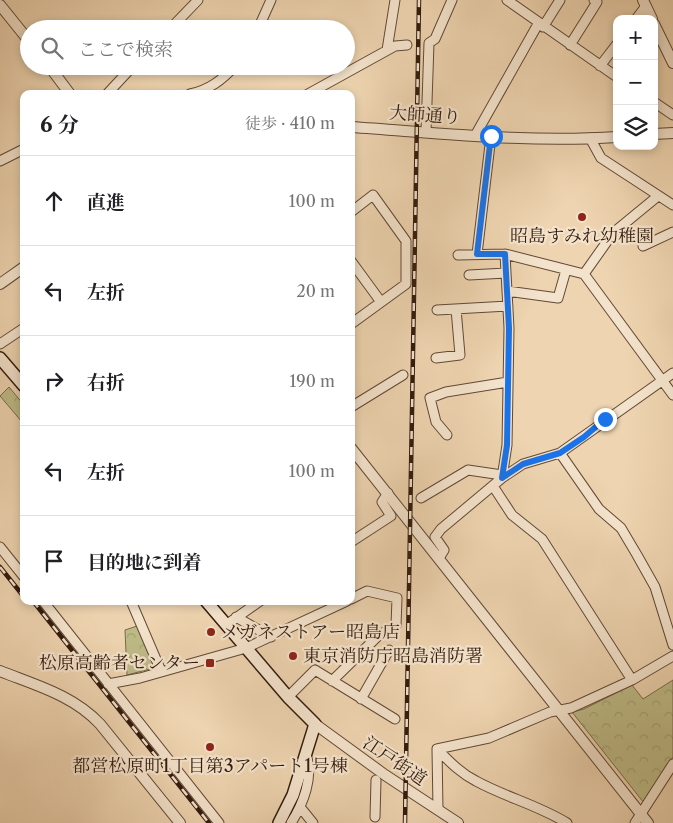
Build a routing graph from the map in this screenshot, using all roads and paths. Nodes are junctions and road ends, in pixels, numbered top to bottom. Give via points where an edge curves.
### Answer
1 (198, 0) edge
2 (271, 0) edge
3 (395, 0) edge
4 (452, 0) edge
5 (507, 0) edge
6 (560, 0) edge
7 (594, 0) edge
8 (644, 3) edge
9 (0, 5) edge
10 (638, 15) edge
11 (650, 15) edge
12 (179, 20) edge
13 (262, 20) edge
14 (541, 25) junction
15 (20, 30) edge
16 (658, 32) edge
17 (407, 45) dead end
18 (570, 45) junction
19 (613, 49) edge
20 (387, 50) junction
21 (673, 63) edge
22 (600, 66) junction
23 (355, 68) edge
24 (613, 74) edge
25 (56, 75) edge
26 (125, 75) edge
27 (227, 75) edge
28 (342, 75) edge
29 (67, 90) edge
30 (111, 90) edge
31 (209, 90) edge
32 (315, 90) edge
33 (658, 105) edge
34 (673, 115) edge
35 (355, 127) edge
36 (426, 132) junction
37 (673, 133) edge
38 (476, 134) junction
39 (658, 134) edge
40 (491, 136) junction
41 (613, 137) edge
42 (590, 138) junction
43 (20, 151) edge
44 (0, 161) edge
45 (658, 196) junction
46 (673, 204) edge
47 (355, 209) edge
48 (673, 232) edge
49 (643, 246) dead end
50 (477, 254) junction
51 (505, 254) junction
52 (458, 255) dead end
53 (20, 269) edge
54 (355, 269) edge
55 (566, 270) junction
56 (506, 273) junction
57 (584, 274) junction
58 (469, 275) dead end
59 (0, 284) edge
60 (507, 291) junction
61 (381, 302) junction
62 (508, 306) junction
63 (456, 309) junction
64 (437, 310) dead end
65 (355, 321) edge
66 (20, 331) edge
67 (0, 344) edge
68 (0, 358) edge
69 (436, 358) dead end
70 (673, 373) edge
71 (403, 374) dead end
72 (662, 379) junction
73 (20, 381) edge
74 (508, 382) junction
75 (673, 395) edge
76 (355, 404) edge
77 (447, 436) dead end
78 (355, 453) edge
79 (560, 453) junction
80 (502, 477) junction
81 (493, 486) junction
82 (388, 493) junction
83 (421, 498) dead end
84 (355, 539) edge
85 (0, 547) edge
86 (439, 558) junction
87 (20, 572) edge
88 (355, 597) edge
89 (46, 605) edge
90 (133, 605) edge
91 (209, 605) edge
92 (254, 605) edge
93 (338, 605) edge
94 (236, 617) junction
95 (226, 625) junction
96 (272, 637) junction
97 (673, 645) edge
98 (246, 648) junction
99 (389, 650) dead end
100 (673, 656) edge
101 (0, 671) edge
102 (161, 671) junction
103 (632, 680) junction
104 (332, 681) junction
105 (108, 684) junction
106 (288, 697) junction
107 (361, 699) junction
108 (559, 710) junction
109 (395, 719) dead end
110 (315, 724) junction
111 (437, 749) junction
112 (305, 752) junction
113 (673, 764) edge
114 (376, 780) dead end
115 (300, 807) junction
116 (438, 809) junction
117 (375, 817) dead end
118 (638, 818) edge
119 (180, 823) edge
120 (219, 823) edge
121 (279, 823) edge
122 (291, 823) edge
123 (313, 823) edge
124 (458, 823) edge
125 (568, 823) edge
126 (648, 823) edge

1 - 12 street
2 - 13 street
3 - 20 street
4 - 36 street via 435,39 429,43
5 - 14 street
6 - 14 street
7 - 18 street via 597,2
8 - 10 street
8 - 11 street
9 - 15 street
14 - 18 street
14 - 38 street
16 - 21 street
17 - 20 street
18 - 22 street
19 - 22 street
20 - 23 street
22 - 24 street
25 - 29 street
26 - 30 street
27 - 31 street
28 - 32 street
33 - 34 street
35 - 36 street, 大師通り
36 - 38 street, 大師通り
37 - 39 street
38 - 40 street, 大師通り
40 - 42 street, 大師通り
40 - 50 street
41 - 42 street, 大師通り
42 - 45 street via 601,158
43 - 44 street
45 - 46 street
45 - 57 street via 614,233
47 - 61 street via 373,195 406,241 406,284
48 - 49 street
50 - 51 street
50 - 52 street
51 - 55 street
51 - 56 street
53 - 59 street
54 - 61 street
55 - 57 street
55 - 60 street via 558,298
56 - 58 street
56 - 60 street
57 - 72 street
60 - 62 street
61 - 65 street
62 - 63 street
62 - 74 street
63 - 64 street
63 - 69 street via 460,354
66 - 67 street
68 - 73 main road
70 - 72 street
71 - 76 street
72 - 75 street
72 - 79 street
74 - 77 street via 446,392 430,398 436,422
74 - 80 street via 507,445
78 - 82 street
79 - 80 street via 523,464
79 - 97 street via 600,510 621,528 637,554 655,587
80 - 81 street
80 - 83 street via 468,470
81 - 86 street via 435,537 444,550
81 - 103 street via 512,515 542,539
82 - 84 street via 382,502 391,516
82 - 86 street
85 - 87 street
86 - 108 street
88 - 104 street via 367,591 397,598 396,626 379,635
89 - 105 street
90 - 102 street
91 - 95 main road
92 - 94 street
93 - 96 street
94 - 95 street
94 - 96 street
95 - 98 main road
96 - 98 street
98 - 102 street
98 - 106 main road
99 - 107 street
100 - 103 street
101 - 119 street via 62,696 84,709 100,724
102 - 105 street
103 - 108 street
104 - 106 street via 315,670
104 - 107 street
105 - 120 street
106 - 110 main road
107 - 109 street
108 - 111 street via 489,738
108 - 118 street
110 - 112 main road
110 - 116 street, 江戸街道
111 - 116 street
111 - 125 street via 457,769 476,781 547,810
112 - 115 street via 309,767
112 - 121 main road via 293,795
113 - 118 street
114 - 117 street
115 - 122 street
115 - 123 street
116 - 124 street, 江戸街道
118 - 126 street

